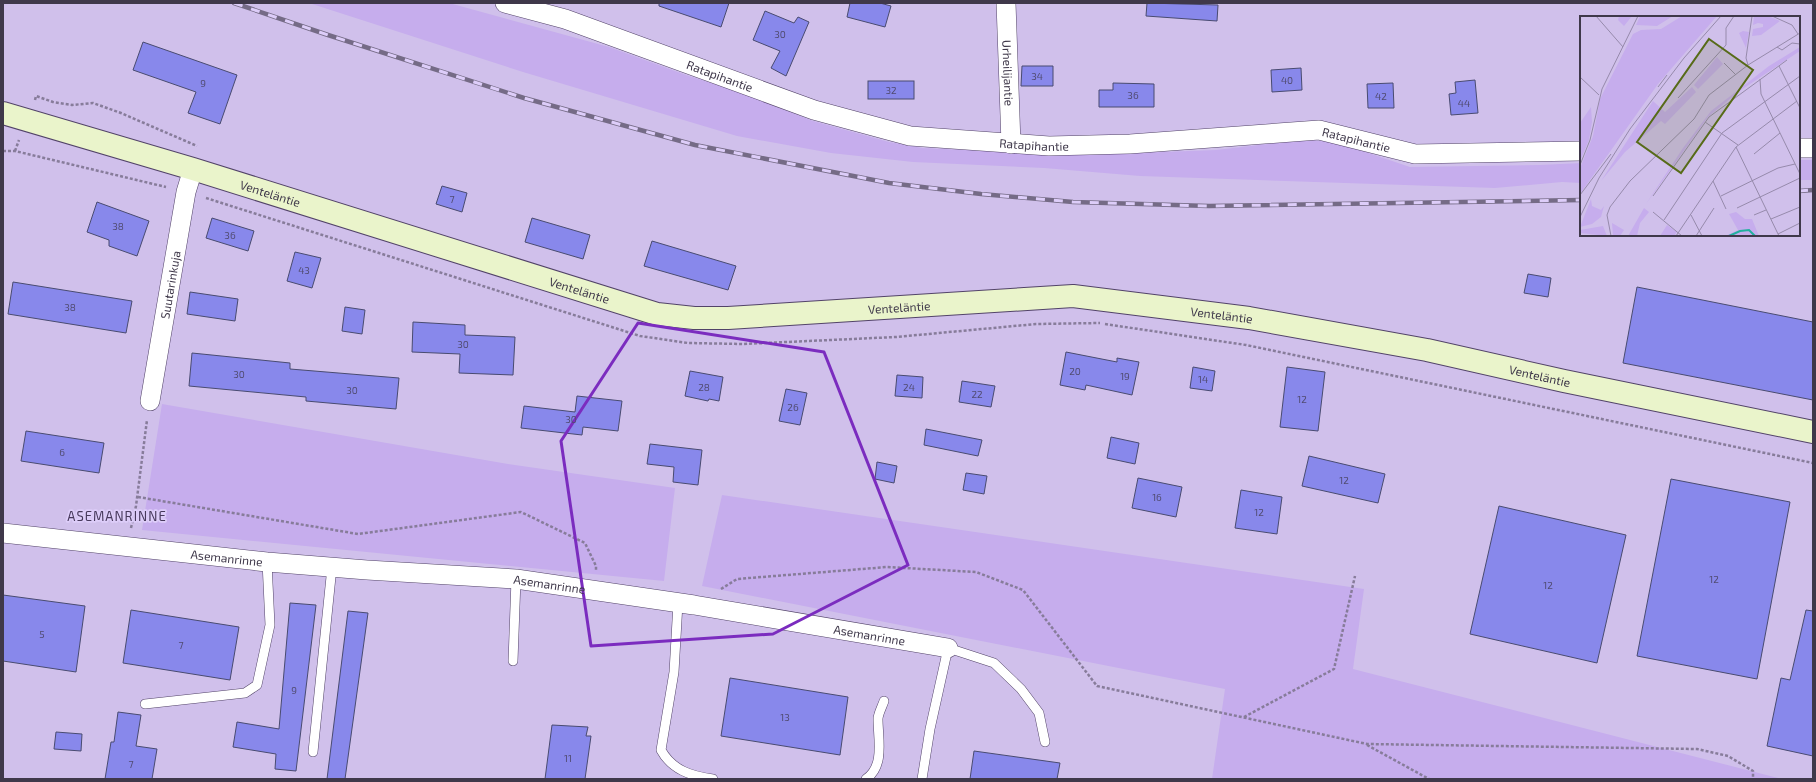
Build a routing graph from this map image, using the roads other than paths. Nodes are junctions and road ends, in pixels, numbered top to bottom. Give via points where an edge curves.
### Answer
1 (505, 3) edge
2 (1006, 3) edge
3 (3, 113) edge
4 (1011, 144) junction
5 (1800, 148) edge
6 (1813, 148) edge
7 (1580, 151) edge
8 (193, 169) junction
9 (150, 401) road end
10 (1813, 432) edge
11 (3, 533) edge
12 (267, 562) junction
13 (332, 567) junction
14 (516, 579) junction
15 (686, 604) junction
16 (948, 648) junction
17 (513, 661) dead end
18 (884, 701) dead end
19 (145, 704) dead end
20 (1044, 742) dead end
21 (313, 752) dead end
22 (713, 779) edge
23 (866, 779) edge
24 (922, 779) edge

1 - 4 street, Ratapihantie via 565,19 814,110 910,136
2 - 4 street, Urheilijantie
3 - 8 street, Venteläntie
4 - 7 street, Ratapihantie via 1130,144 1319,130 1415,154
5 - 6 street
8 - 9 street, Suutarinkuja via 186,192
8 - 10 street, Venteläntie via 657,314 728,318 1073,296 1249,318 1427,350
11 - 12 street, Asemanrinne
12 - 13 street, Asemanrinne
12 - 19 lane via 270,625 257,685 245,693
13 - 14 street, Asemanrinne
13 - 21 lane
14 - 15 street, Asemanrinne
14 - 17 lane
15 - 16 street, Asemanrinne
15 - 22 lane via 662,750 666,758 680,771
16 - 20 lane, Asemanrinne via 994,663 1021,689 1039,713
16 - 24 lane
18 - 23 lane via 878,718 878,764

